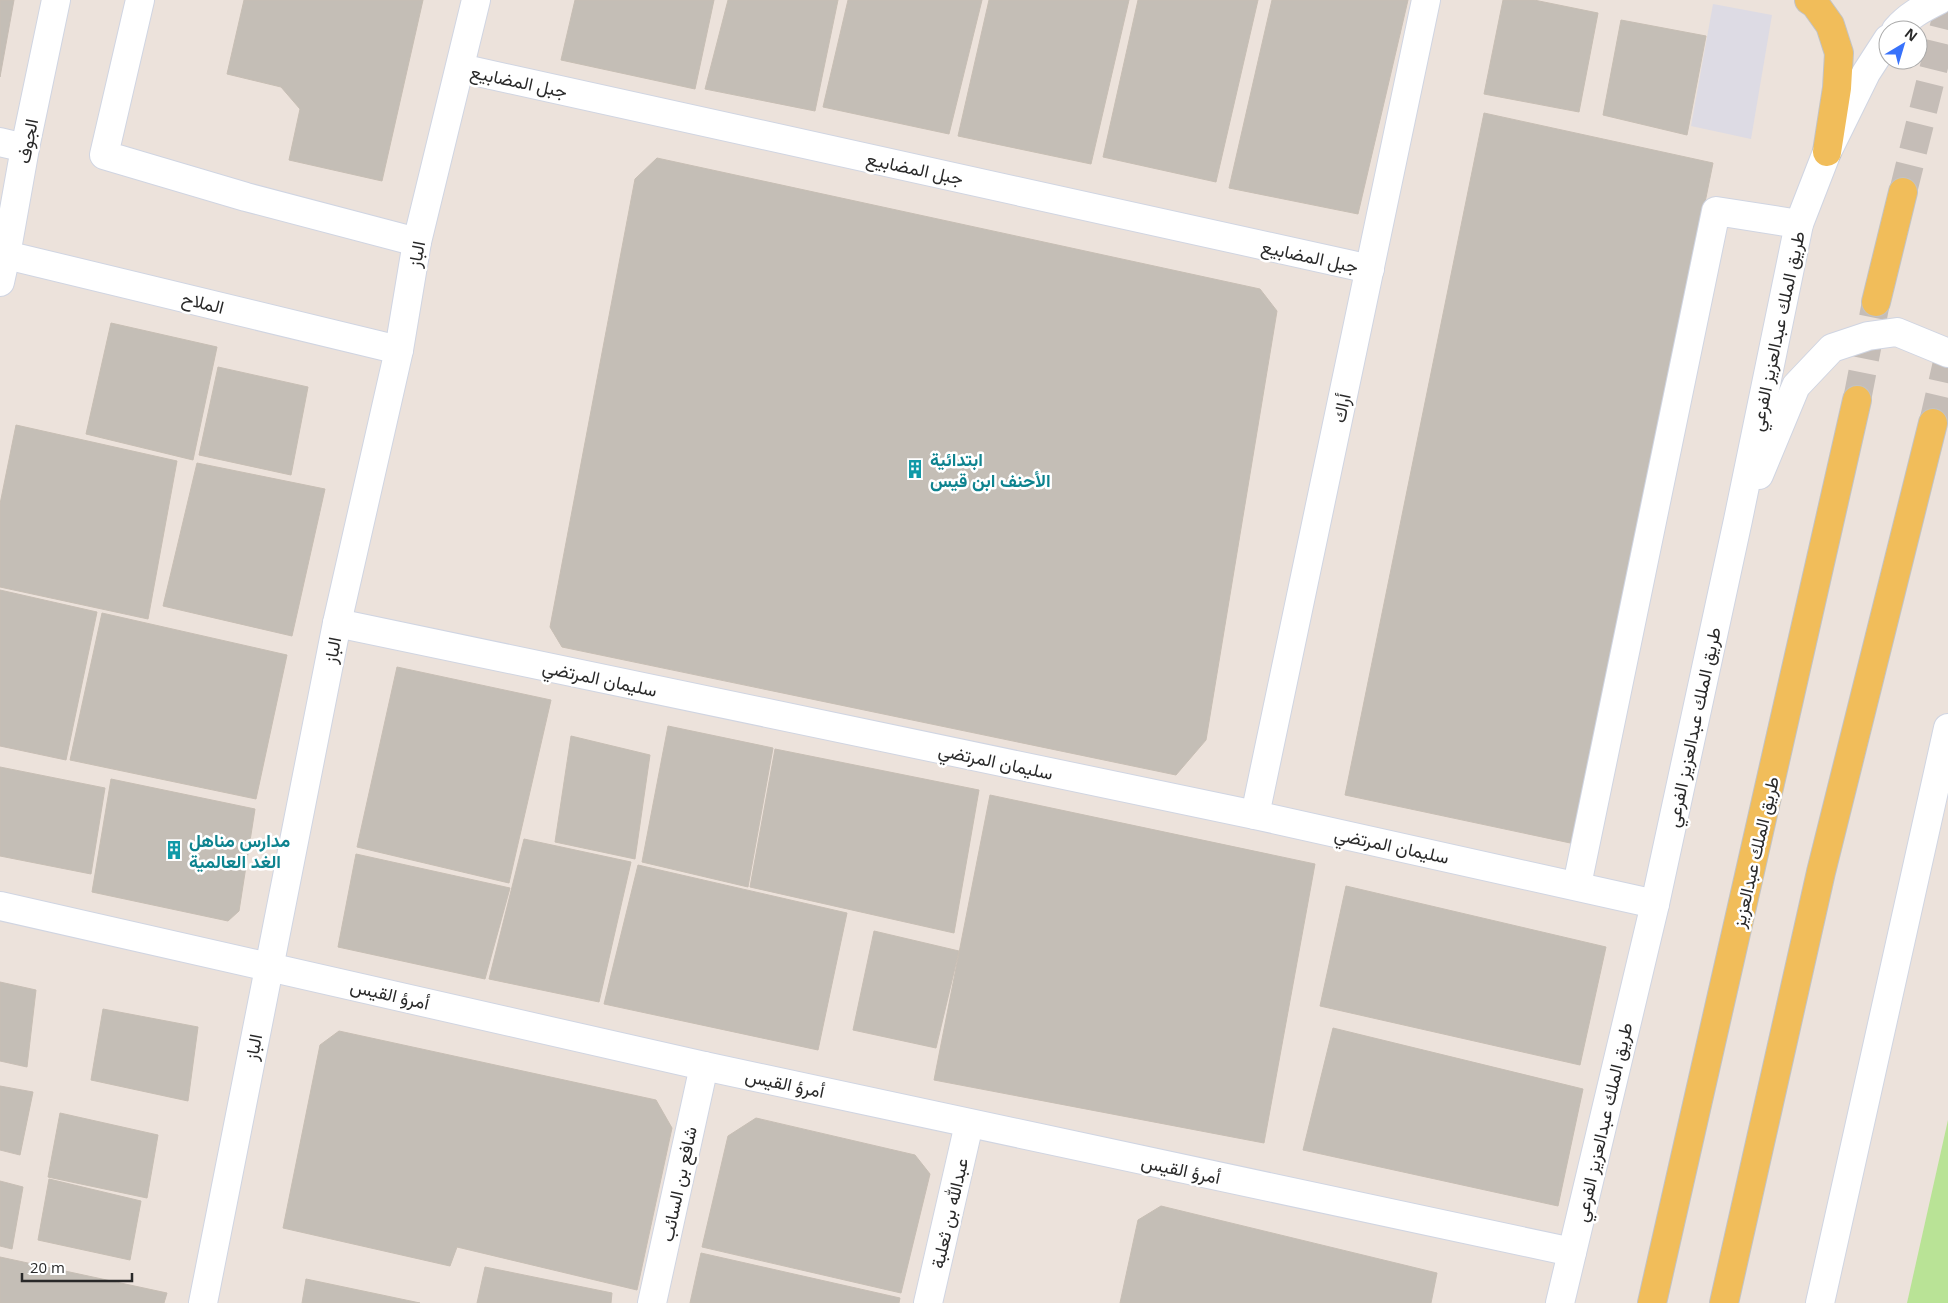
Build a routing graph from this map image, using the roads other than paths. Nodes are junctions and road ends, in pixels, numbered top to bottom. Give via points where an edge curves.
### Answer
1 (56, 0) edge
2 (140, 0) edge
3 (476, 0) edge
4 (1426, 0) edge
5 (1808, 0) edge
6 (1939, 0) edge
7 (1907, 20) edge
8 (1878, 54) edge
9 (460, 68) junction
10 (12, 145) edge
11 (1827, 152) junction
12 (1903, 192) tunnel mouth
13 (1799, 224) junction
14 (417, 242) junction
15 (6, 255) junction
16 (1370, 269) junction
17 (0, 282) edge
18 (1876, 302) tunnel mouth
19 (399, 350) junction
20 (1948, 353) edge
21 (1857, 400) tunnel mouth
22 (1934, 423) tunnel mouth
23 (1738, 520) junction
24 (337, 623) junction
25 (1948, 728) edge
26 (1255, 815) junction
27 (1577, 885) junction
28 (1655, 904) junction
29 (0, 906) edge
30 (268, 966) junction
31 (704, 1066) junction
32 (970, 1124) junction
33 (1572, 1252) junction
34 (203, 1303) edge
35 (652, 1303) edge
36 (928, 1303) edge
37 (1560, 1303) edge
38 (1652, 1303) edge
39 (1724, 1303) edge
40 (1820, 1303) edge

1 - 10 street, الجوف
2 - 14 street via 104,155
3 - 9 street, الباز
4 - 16 street, أراك
5 - 11 main road via 1815,4 1830,25 1839,53
6 - 7 street
8 - 11 street, طريق الملك عبدالعزيز الفرعي
9 - 14 street, الباز
9 - 16 street, جبل المضابيع
10 - 15 street, الجوف
11 - 13 street, طريق الملك عبدالعزيز الفرعي
12 - 18 main road
13 - 23 street, طريق الملك عبدالعزيز الفرعي
13 - 27 street via 1716,211
14 - 19 street, الباز
15 - 17 street, الجوف
15 - 19 street, الملاح
16 - 26 street, أراك
19 - 24 street, الباز
20 - 23 street via 1897,332 1868,336 1832,348 1796,386
21 - 38 main road, طريق الملك عبدالعزيز
22 - 39 main road via 1820,872
23 - 28 street, طريق الملك عبدالعزيز الفرعي
24 - 26 street, سليمان المرتضي
24 - 30 street, الباز
25 - 40 street
26 - 27 street, سليمان المرتضي
27 - 28 street, سليمان المرتضي
28 - 33 street, طريق الملك عبدالعزيز الفرعي
29 - 30 street, أمرؤ القيس
30 - 31 street, أمرؤ القيس
30 - 34 street, الباز
31 - 32 street, أمرؤ القيس
31 - 35 street, شافع بن السائب
32 - 33 street, أمرؤ القيس
32 - 36 street, عبدالله بن ثعلبة
33 - 37 street, طريق الملك عبدالعزيز الفرعي

